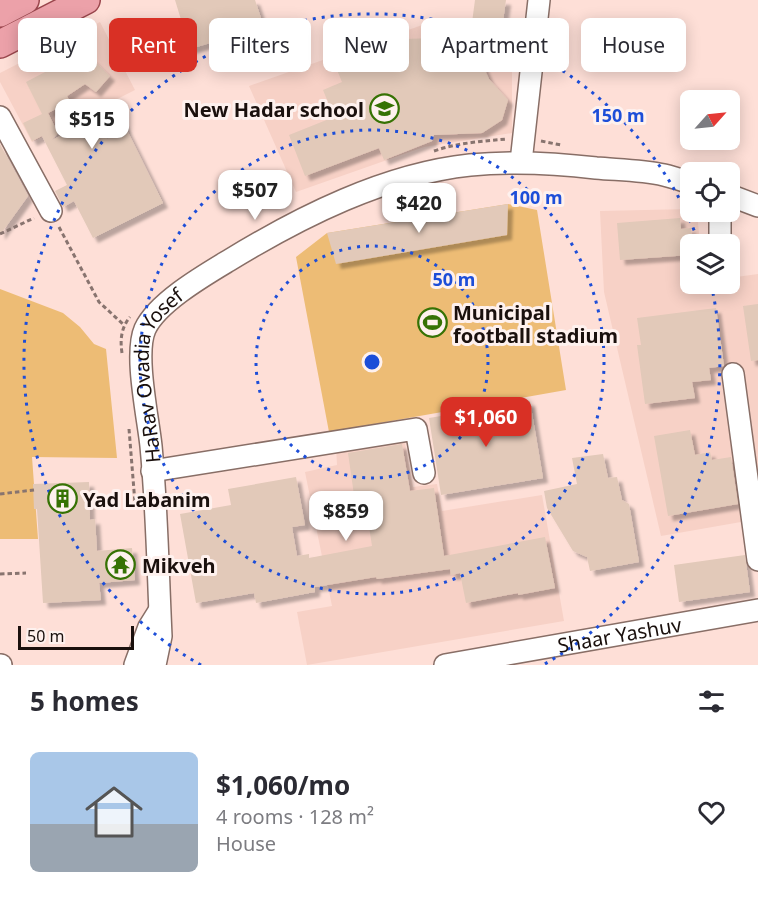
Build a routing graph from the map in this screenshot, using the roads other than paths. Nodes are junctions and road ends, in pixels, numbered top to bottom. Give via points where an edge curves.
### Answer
1 (25, 0) edge
2 (86, 0) edge
3 (539, 0) edge
4 (0, 13) edge
5 (0, 44) edge
6 (0, 117) edge
7 (521, 162) junction
8 (680, 180) edge
9 (740, 199) edge
10 (758, 206) edge
11 (51, 211) road end
12 (733, 374) dead end
13 (152, 471) junction
14 (424, 472) dead end
15 (758, 560) edge
16 (160, 610) junction
17 (758, 610) edge
18 (135, 665) edge
19 (155, 665) edge
20 (445, 665) edge

1 - 4 main road
2 - 5 main road
3 - 7 street
6 - 11 street
7 - 8 street, HaRav Ovadia Yosef via 663,175
7 - 13 street, HaRav Ovadia Yosef via 432,172 355,196 265,238 171,298 145,329 141,346
9 - 10 street
12 - 15 street
13 - 14 street via 416,429
13 - 16 street, HaRav Ovadia Yosef
16 - 18 street
16 - 19 street, HaRav Ovadia Yosef via 161,636
17 - 20 street, Shaar Yashuv

